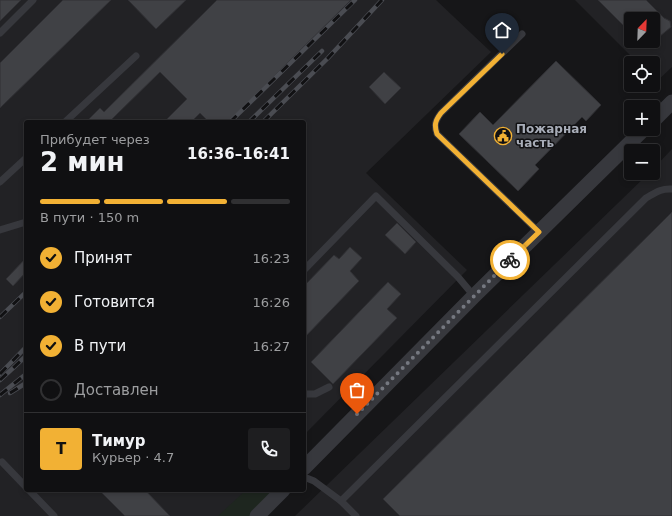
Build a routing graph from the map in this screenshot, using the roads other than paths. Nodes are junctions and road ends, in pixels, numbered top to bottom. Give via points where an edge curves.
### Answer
1 (32, 0) edge
2 (0, 33) edge
3 (522, 34) dead end
4 (136, 56) dead end
5 (672, 102) edge
6 (660, 114) edge
7 (66, 120) edge
8 (637, 136) edge
9 (24, 160) edge
10 (0, 182) edge
11 (672, 189) edge
12 (24, 223) edge
13 (0, 230) edge
14 (539, 232) junction
15 (306, 268) edge
16 (474, 296) junction
17 (329, 387) dead end
18 (306, 394) edge
19 (2, 462) dead end
20 (306, 466) edge
21 (306, 478) edge
22 (24, 484) edge
23 (31, 492) edge
24 (281, 492) edge
25 (341, 501) junction
26 (54, 516) edge
27 (257, 516) edge
28 (356, 516) edge

1 - 2 lane
3 - 14 lane via 441,113 434,126 437,134
4 - 7 lane
5 - 6 street
8 - 14 street
9 - 10 lane
11 - 25 lane via 656,191 646,198
12 - 13 lane
14 - 16 street
15 - 16 lane via 376,196
16 - 20 street
17 - 18 lane via 315,394
19 - 22 lane
21 - 25 lane
23 - 26 lane
24 - 27 street
25 - 28 lane

